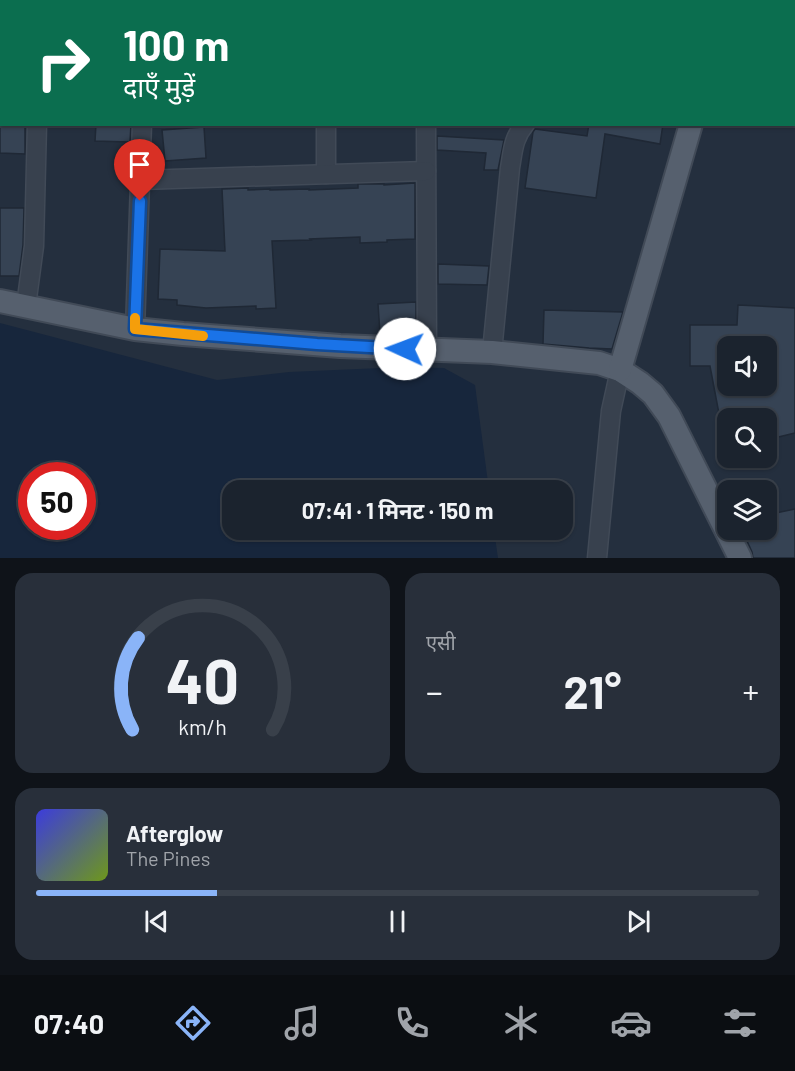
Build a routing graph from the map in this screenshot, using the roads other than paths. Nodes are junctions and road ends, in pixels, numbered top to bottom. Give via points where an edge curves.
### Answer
1 (37, 126) edge
2 (142, 126) edge
3 (326, 126) edge
4 (426, 126) edge
5 (523, 126) edge
6 (690, 126) edge
7 (426, 171) junction
8 (326, 174) junction
9 (141, 180) junction
10 (0, 301) edge
11 (26, 306) junction
12 (135, 329) junction
13 (427, 350) junction
14 (492, 352) junction
15 (620, 370) junction
16 (597, 558) edge
17 (740, 558) edge

1 - 11 street via 34,246
2 - 9 street
3 - 8 street
4 - 7 street
5 - 14 street via 514,142 510,168
6 - 15 main road
7 - 8 street
7 - 13 street
8 - 9 street
9 - 12 street
10 - 11 main road
11 - 12 main road
12 - 13 main road
13 - 14 main road
14 - 15 main road via 599,363
15 - 16 street via 611,411
15 - 17 main road via 652,394 669,416

